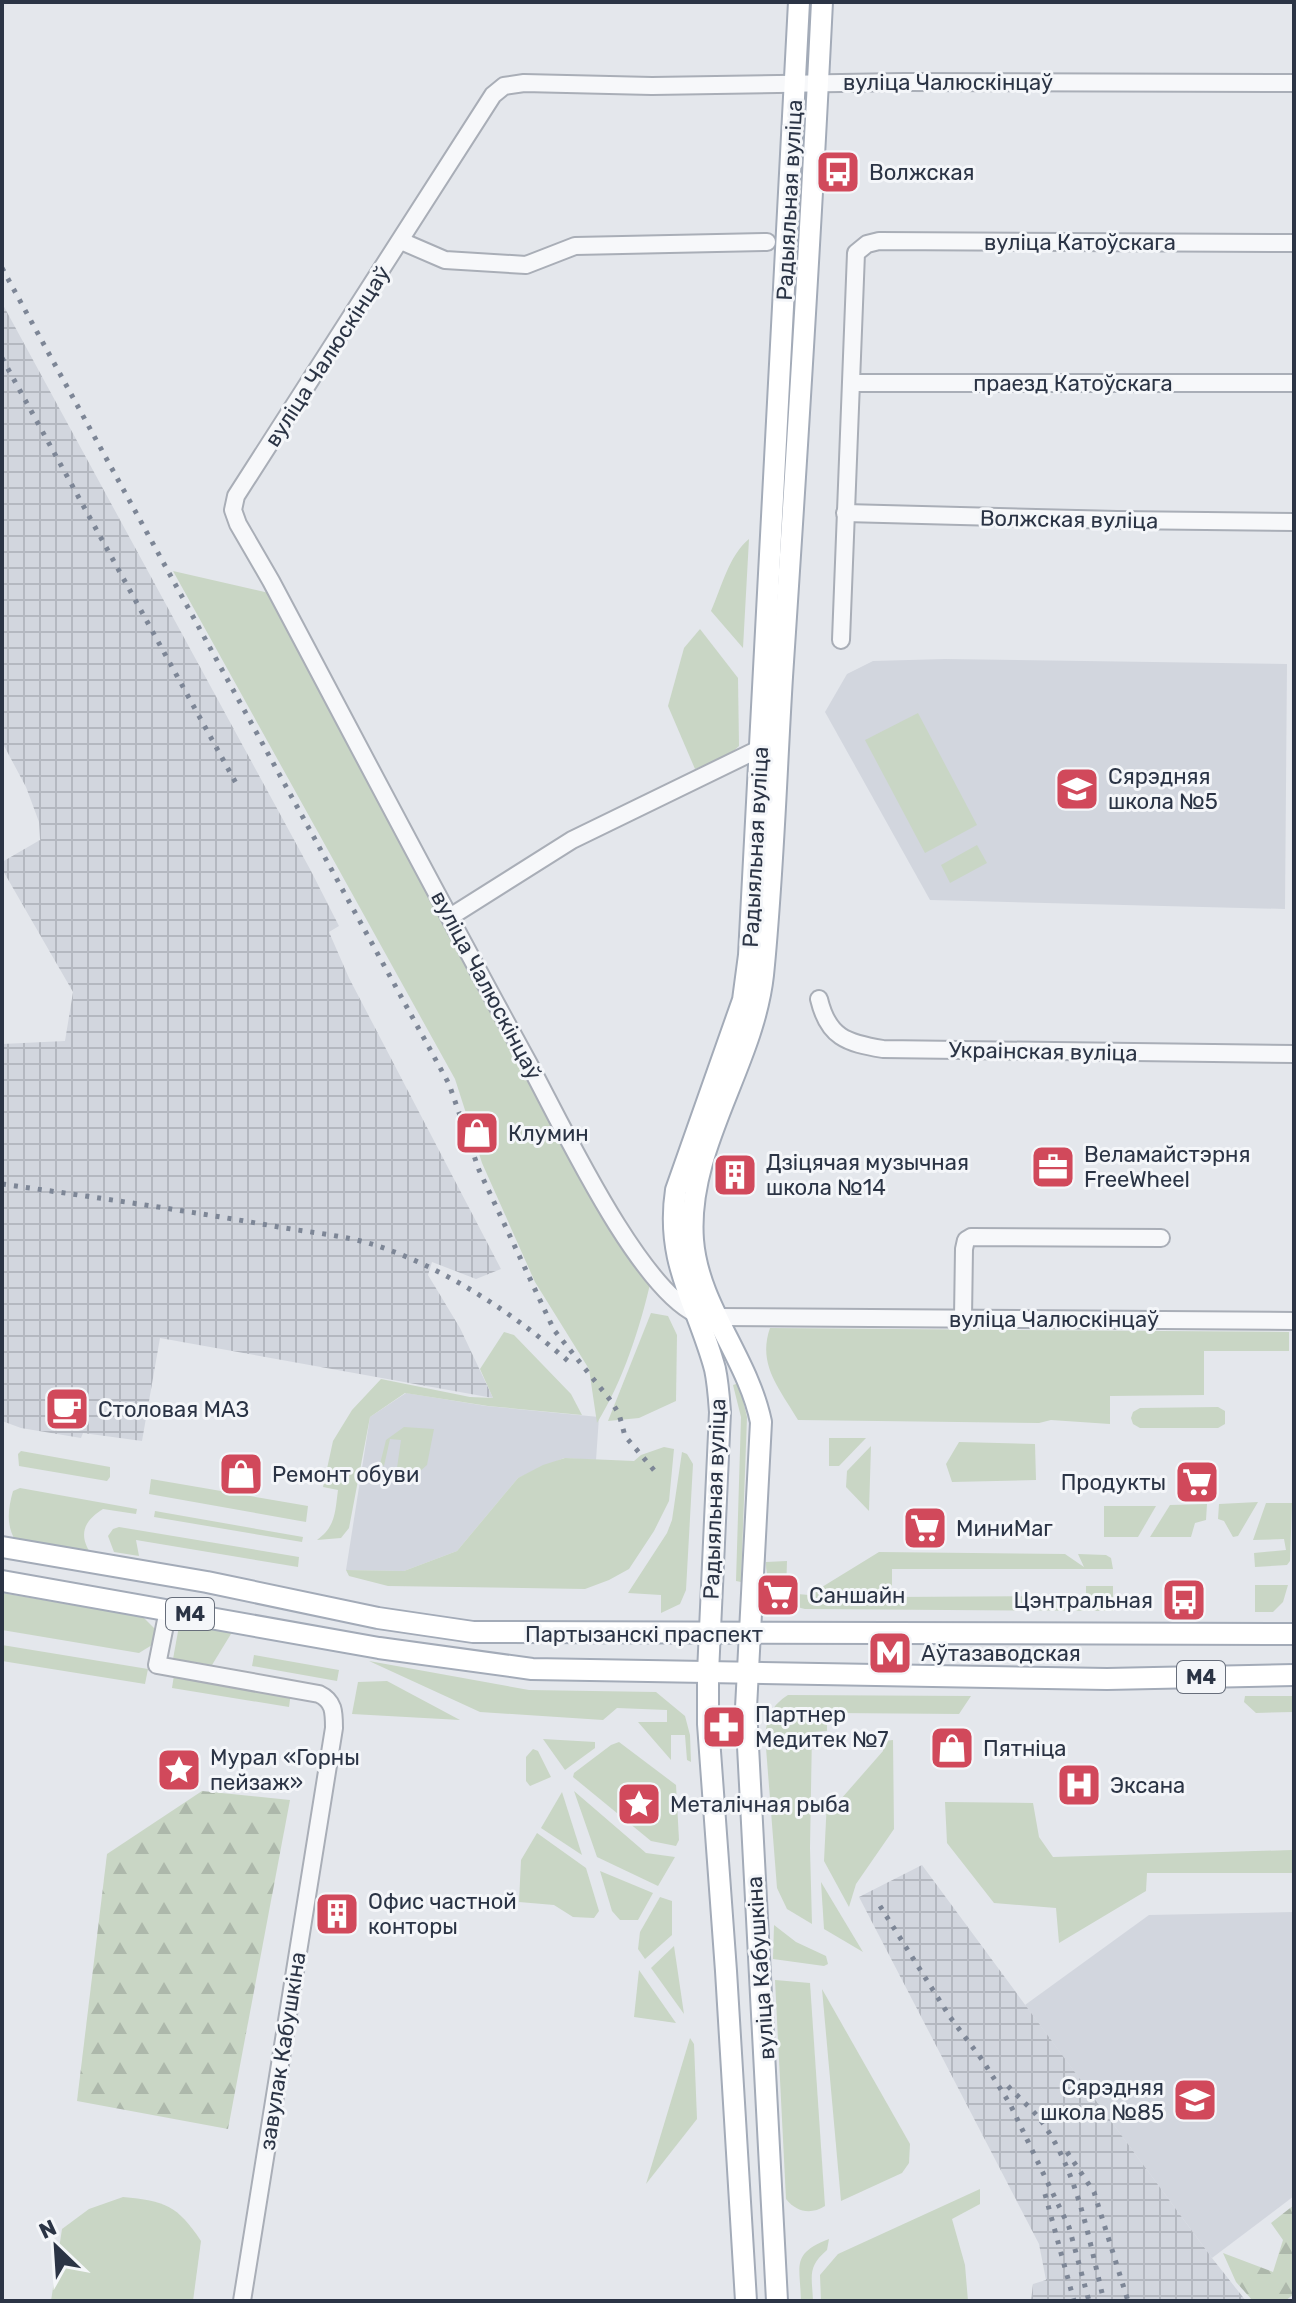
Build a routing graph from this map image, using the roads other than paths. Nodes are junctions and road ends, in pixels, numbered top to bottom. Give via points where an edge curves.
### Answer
1 (799, 2) edge
2 (822, 2) edge
3 (818, 82) junction
4 (795, 83) junction
5 (1294, 83) edge
6 (401, 241) junction
7 (767, 242) dead end
8 (1294, 243) edge
9 (852, 383) junction
10 (1294, 383) edge
11 (845, 513) junction
12 (1294, 522) edge
13 (841, 640) dead end
14 (761, 748) junction
15 (450, 917) junction
16 (819, 999) dead end
17 (1294, 1054) edge
18 (1161, 1238) dead end
19 (696, 1314) junction
20 (718, 1317) junction
21 (963, 1318) junction
22 (1294, 1321) edge
23 (2, 1547) edge
24 (2, 1581) edge
25 (207, 1582) junction
26 (168, 1610) junction
27 (710, 1634) junction
28 (1294, 1634) edge
29 (750, 1635) junction
30 (708, 1673) junction
31 (747, 1673) junction
32 (1294, 1675) edge
33 (242, 2301) edge
34 (746, 2301) edge
35 (777, 2301) edge

1 - 4 main road, Радыяльная вуліца
2 - 3 main road, Радыяльная вуліца
3 - 4 street, вуліца Чалюскінцаў
3 - 5 street, вуліца Чалюскінцаў
3 - 20 main road, Радыяльная вуліца via 760,1003 692,1207 697,1264
4 - 6 street, вуліца Чалюскінцаў via 504,86 493,95
4 - 14 main road, Радыяльная вуліца
6 - 7 street via 445,260 526,265 575,246
6 - 15 street, вуліца Чалюскінцаў via 236,496 233,510
8 - 9 street, вуліца Катоўскага via 867,244 856,253
9 - 10 street, праезд Катоўскага
9 - 11 street
11 - 12 street, Волжская вуліца
11 - 13 street
14 - 15 street via 572,840
14 - 19 main road, Радыяльная вуліца via 743,1000 685,1161 673,1211 680,1272
15 - 19 street, вуліца Чалюскінцаў via 618,1225 656,1281 682,1308
16 - 17 street, Украінская вуліца via 829,1028 848,1041 883,1049
18 - 21 street via 971,1237 964,1249
19 - 27 main road, Радыяльная вуліца via 715,1370 720,1412
20 - 21 street, вуліца Чалюскінцаў
20 - 29 main road, Радыяльная вуліца via 751,1385 761,1422
21 - 22 street, вуліца Чалюскінцаў
23 - 25 main road, Партызанскі праспект / М4
24 - 26 main road, Партызанскі праспект / М4
25 - 26 main road via 176,1591
25 - 27 main road, Партызанскі праспект / М4 via 473,1632
26 - 30 main road, Партызанскі праспект / М4 via 532,1669
26 - 33 street, завулак Кабушкіна via 157,1665 319,1694 334,1708
27 - 29 main road, Партызанскі праспект / М4
27 - 30 main road, Радыяльная вуліца
28 - 29 main road, Партызанскі праспект / М4
29 - 31 main road, вуліца Кабушкіна
30 - 31 main road, Партызанскі праспект / М4
30 - 34 main road, вуліца Кабушкіна
31 - 32 main road, Партызанскі праспект / М4 via 1107,1679
31 - 35 main road, вуліца Кабушкіна

